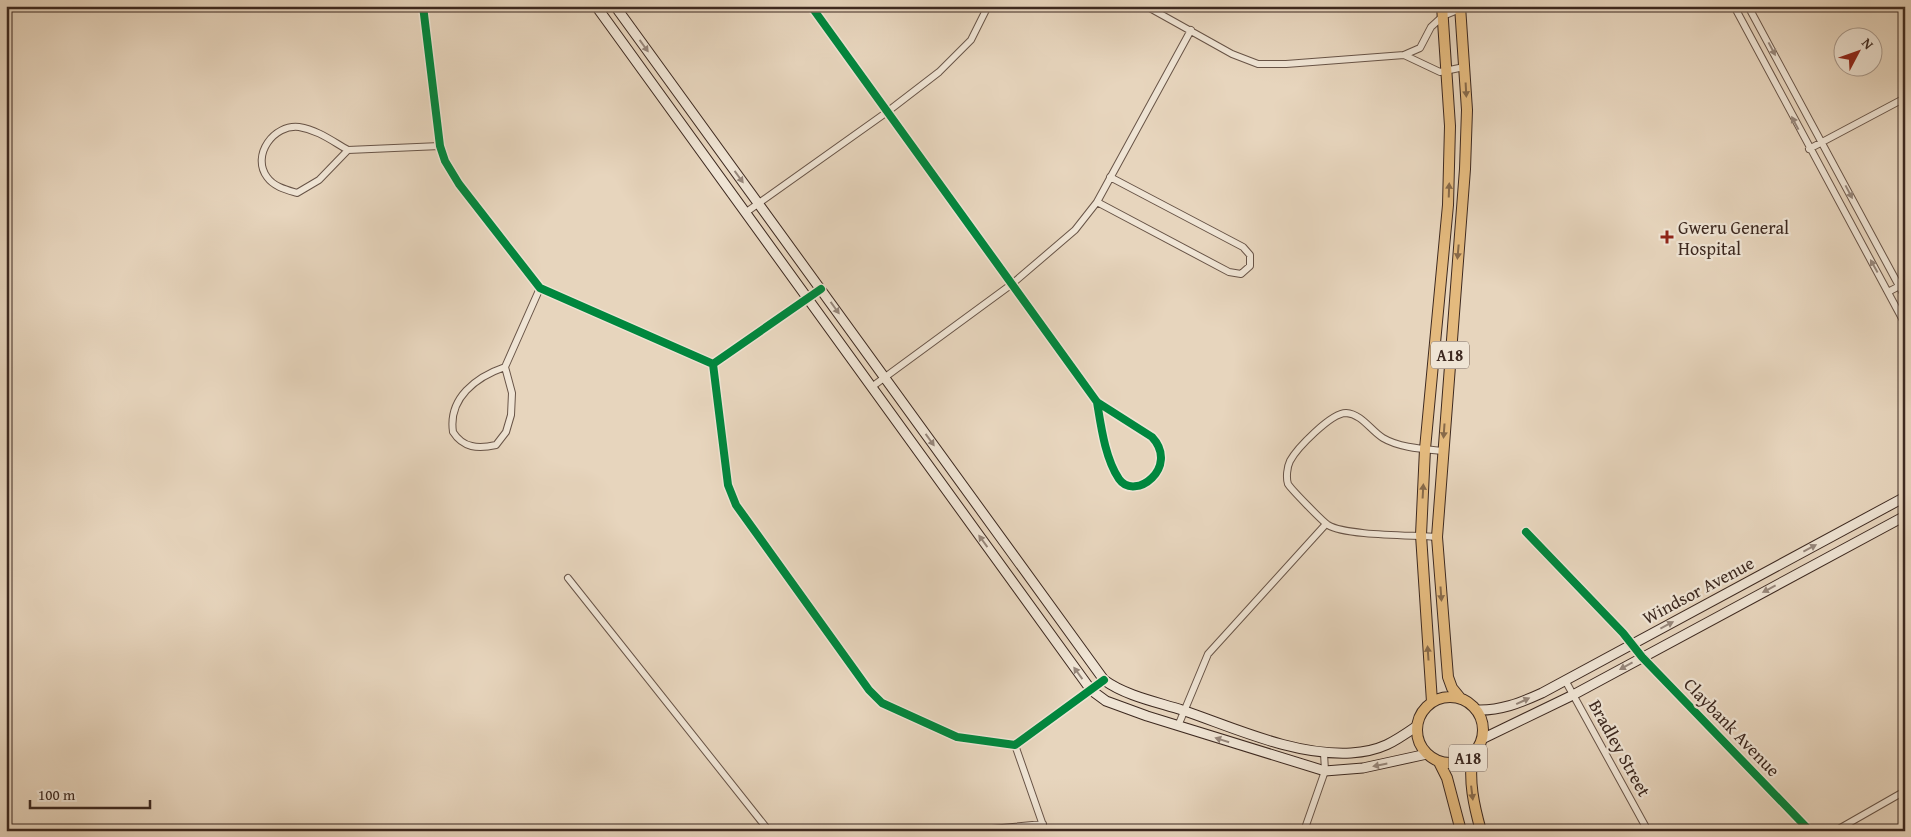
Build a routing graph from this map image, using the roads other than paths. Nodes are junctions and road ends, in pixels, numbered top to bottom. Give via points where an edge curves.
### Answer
1 (422, 6) edge
2 (596, 6) edge
3 (615, 6) edge
4 (811, 6) edge
5 (988, 6) edge
6 (1146, 6) edge
7 (1734, 6) edge
8 (1748, 6) edge
9 (1460, 8) edge
10 (1443, 11) edge
11 (1191, 30) junction
12 (1404, 55) junction
13 (1464, 66) junction
14 (1448, 71) junction
15 (1905, 98) edge
16 (888, 112) junction
17 (1822, 142) junction
18 (440, 146) junction
19 (1809, 149) junction
20 (348, 150) junction
21 (1110, 177) junction
22 (1097, 202) junction
23 (758, 204) junction
24 (745, 213) junction
25 (1447, 222) junction
26 (1461, 222) junction
27 (1012, 284) junction
28 (1902, 285) edge
29 (540, 288) junction
30 (820, 289) junction
31 (1888, 292) junction
32 (1905, 297) edge
33 (808, 298) junction
34 (1437, 318) junction
35 (1453, 318) junction
36 (1905, 324) edge
37 (713, 364) junction
38 (505, 367) junction
39 (885, 377) junction
40 (873, 386) junction
41 (1429, 400) junction
42 (1447, 400) junction
43 (1097, 402) junction
44 (1425, 449) junction
45 (1443, 451) junction
46 (1905, 497) edge
47 (1905, 516) edge
48 (1326, 524) junction
49 (1526, 532) dead end
50 (1420, 536) junction
51 (1437, 537) junction
52 (568, 578) dead end
53 (1632, 643) junction
54 (1642, 657) junction
55 (1104, 680) junction
56 (1565, 680) junction
57 (1091, 690) junction
58 (1573, 694) junction
59 (1461, 699) junction
60 (1432, 702) junction
61 (1476, 710) junction
62 (1184, 711) junction
63 (1178, 726) junction
64 (1417, 726) junction
65 (1482, 739) junction
66 (1015, 745) junction
67 (1324, 753) junction
68 (1427, 754) junction
69 (1473, 754) junction
70 (1439, 762) junction
71 (1324, 771) junction
72 (1905, 791) edge
73 (1044, 828) edge
74 (769, 831) edge
75 (971, 831) edge
76 (1304, 831) edge
77 (1461, 831) edge
78 (1480, 831) edge
79 (1648, 831) edge
80 (1810, 831) edge
81 (1835, 831) edge

1 - 18 street
2 - 24 main road
3 -> 23 main road
4 - 16 street
5 - 16 street via 971,40 960,53
6 - 11 street
19 -> 7 street
8 -> 17 street
9 - 10 street
9 - 13 highway, A18
10 - 12 street via 1426,33 1420,48
10 - 14 highway, A18
11 - 12 street via 1232,54 1258,64
11 - 21 street
12 - 14 street via 1434,70
13 - 14 street
13 -> 26 highway, A18 via 1467,110
25 -> 14 highway, A18
15 - 17 street
16 - 23 street
16 - 27 street
17 - 19 street
17 -> 28 street
18 - 20 street
18 - 29 street via 459,184
31 -> 19 street
20 - 20 street via 319,180 298,193 282,189 267,178 263,168 264,147 271,138 288,128 317,131
21 - 22 street
21 - 22 street via 1243,248 1250,255 1250,266 1242,274 1229,272
22 - 27 street via 1076,230
23 - 24 street
23 - 30 main road
24 - 33 main road
25 - 26 highway
25 - 34 highway, A18
26 -> 35 highway, A18
27 - 39 street
27 - 43 street
28 - 31 street
28 - 32 street
29 - 37 street
29 - 38 street
30 - 33 street
30 -> 39 main road
31 - 36 street
33 - 37 street
33 - 40 main road
34 - 35 highway
34 - 41 highway, A18
35 - 42 highway, A18
37 - 66 street via 728,485 736,505 869,690 882,703 956,737
38 - 38 street via 512,393 506,432 496,446 480,449 464,444 453,432 454,410 472,384 485,374
39 - 40 street
39 -> 55 main road
57 -> 40 main road
41 - 42 highway
41 - 44 highway, A18
42 -> 45 highway, A18
43 - 43 street via 1152,438 1162,453 1160,468 1135,488 1120,480 1111,462
44 - 45 street
44 - 48 street via 1384,439 1355,415 1346,413 1329,420 1289,462 1288,474 1293,492
50 -> 44 highway, A18
45 - 51 highway, A18
53 -> 46 main road, Windsor Avenue
47 -> 54 main road, Windsor Avenue
48 - 50 street via 1349,530
48 - 62 street via 1217,642 1208,654
49 - 53 street, Claybank Avenue
50 - 51 street
60 -> 50 highway, A18
51 -> 59 highway, A18 via 1448,677
52 - 74 street
53 - 54 street, Claybank Avenue
53 - 56 main road, Windsor Avenue
54 -> 58 main road, Windsor Avenue
54 - 80 street, Claybank Avenue
55 - 57 street
55 - 62 main road via 1122,690
56 - 58 street, Bradley Street
61 -> 56 main road, Windsor Avenue via 1517,705
57 - 63 main road via 1106,701
57 - 66 street
58 - 65 main road, Windsor Avenue
58 - 79 street, Bradley Street
59 - 60 highway via 1446,697
59 - 61 highway, A18
60 - 64 highway via 1422,713
61 - 65 highway, A18 via 1483,727
62 - 63 street
62 - 67 main road via 1268,739
71 -> 63 main road
64 - 67 main road via 1381,748
64 - 68 highway, A18 via 1419,741
65 - 69 highway, A18
66 - 73 street
67 - 71 street
68 - 70 highway, A18
68 -> 71 main road via 1363,768
69 - 70 highway, A18 via 1451,764
69 -> 78 highway, A18 via 1470,770 1474,810
70 - 77 highway, A18 via 1447,778
71 - 76 street
72 - 81 street
73 - 75 street

